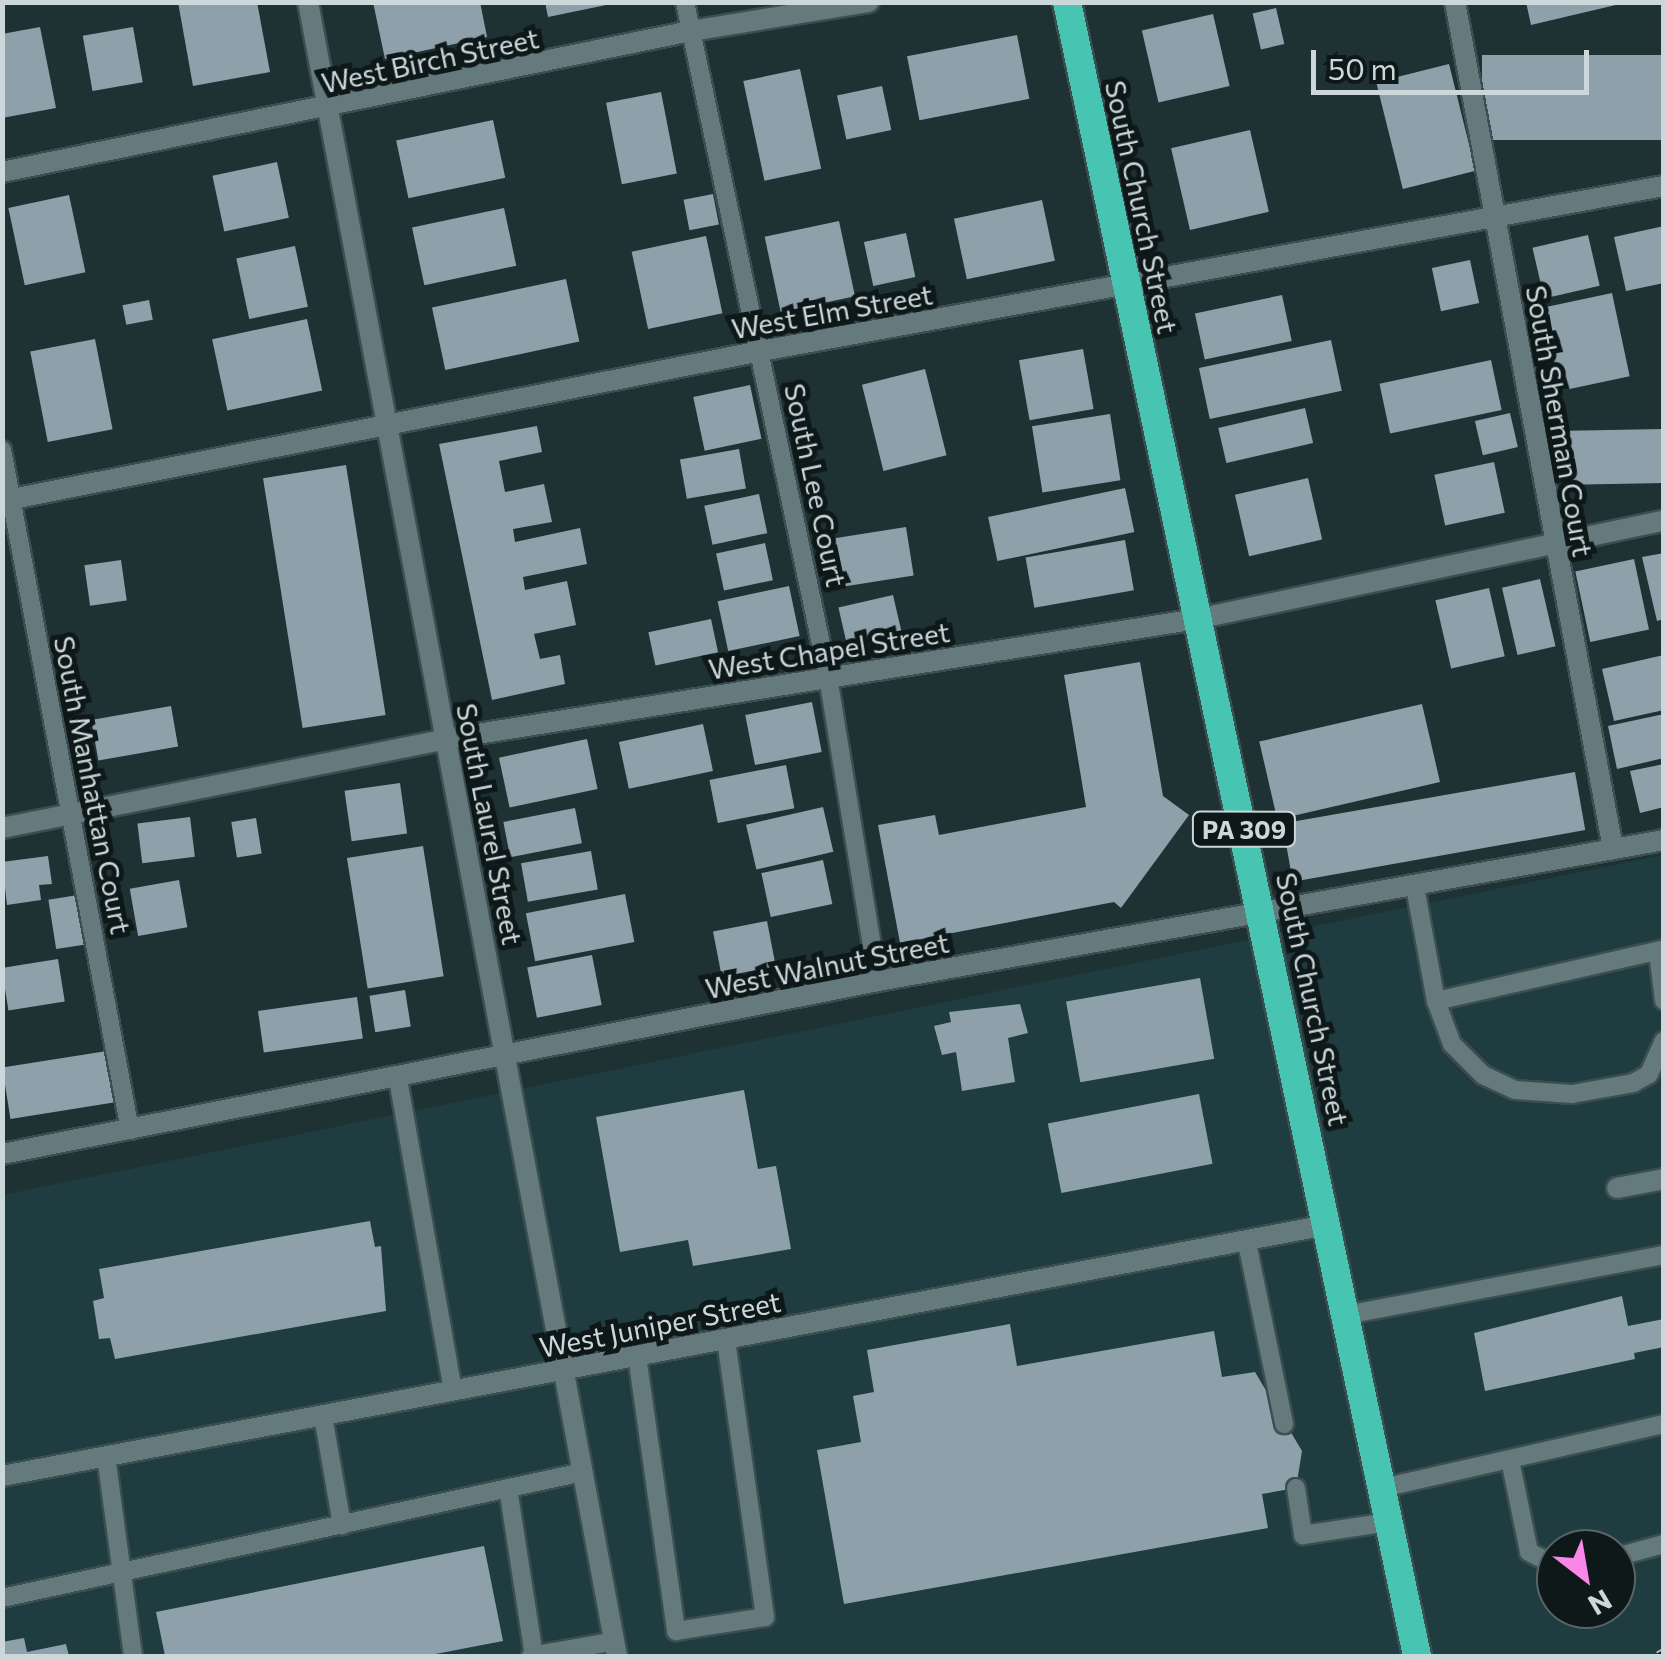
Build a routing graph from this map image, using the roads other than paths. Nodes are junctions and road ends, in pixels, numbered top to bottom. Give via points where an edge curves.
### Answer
1 (308, 2) edge
2 (684, 2) edge
3 (869, 2) edge
4 (1067, 2) edge
5 (1455, 2) edge
6 (691, 31) junction
7 (328, 110) junction
8 (2, 172) edge
9 (1664, 186) edge
10 (1495, 217) junction
11 (1124, 288) junction
12 (761, 350) junction
13 (388, 428) junction
14 (2, 450) edge
15 (12, 499) junction
16 (1664, 522) edge
17 (1554, 543) junction
18 (1196, 619) junction
19 (828, 678) junction
20 (446, 740) junction
21 (70, 814) junction
22 (2, 828) edge
23 (1664, 840) edge
24 (1614, 849) junction
25 (1415, 886) junction
26 (1263, 915) junction
27 (1661, 950) edge
28 (878, 981) junction
29 (1436, 1000) junction
30 (1664, 1001) edge
31 (1664, 1041) edge
32 (506, 1058) junction
33 (398, 1079) junction
34 (130, 1130) junction
35 (2, 1154) edge
36 (1664, 1180) edge
37 (1617, 1188) dead end
38 (1327, 1225) junction
39 (1247, 1244) junction
40 (1664, 1255) edge
41 (1346, 1315) junction
42 (726, 1339) junction
43 (637, 1356) junction
44 (564, 1370) junction
45 (453, 1391) junction
46 (323, 1416) junction
47 (1284, 1424) dead end
48 (1664, 1424) edge
49 (106, 1456) junction
50 (1510, 1460) junction
51 (583, 1472) junction
52 (2, 1476) edge
53 (508, 1488) junction
54 (1296, 1488) dead end
55 (1382, 1488) junction
56 (1389, 1522) junction
57 (342, 1525) junction
58 (1664, 1544) edge
59 (1636, 1552) edge
60 (1536, 1556) edge
61 (122, 1572) junction
62 (2, 1598) edge
63 (616, 1649) edge
64 (132, 1656) edge
65 (532, 1656) edge
66 (1417, 1656) edge

1 - 7 street, South Laurel Street
2 - 6 lane, South Lee Court
3 - 6 street, West Birch Street
4 - 11 highway, South Church Street / PA 309
5 - 10 street, South Sherman Court
6 - 7 street, West Birch Street
6 - 12 lane, South Lee Court
7 - 8 street, West Birch Street
7 - 13 street, South Laurel Street
9 - 10 street, West Elm Street
10 - 11 street, West Elm Street
10 - 17 street, South Sherman Court
11 - 12 street, West Elm Street
11 - 18 highway, South Church Street / PA 309
12 - 13 street, West Elm Street
12 - 19 lane, South Lee Court
13 - 15 street, West Elm Street
13 - 20 street, South Laurel Street
14 - 15 lane, South Manhattan Court
15 - 21 lane, South Manhattan Court
16 - 17 street, West Chapel Street
17 - 18 street, West Chapel Street
17 - 24 street, South Sherman Court
18 - 19 street, West Chapel Street
18 - 26 highway, South Church Street / PA 309
19 - 20 street, West Chapel Street
19 - 28 lane, South Lee Court
20 - 21 street, West Chapel Street
20 - 32 street, South Laurel Street
21 - 22 street, West Chapel Street
21 - 34 lane, South Manhattan Court
23 - 24 street, West Walnut Street
24 - 25 street, West Walnut Street
25 - 26 street, West Walnut Street
25 - 29 lane
26 - 28 street, West Walnut Street
26 - 38 highway, South Church Street / PA 309
27 - 29 lane
27 - 30 lane
28 - 32 street, West Walnut Street
29 - 31 lane via 1460,1052 1496,1084 1514,1090 1572,1094 1633,1083 1648,1074
32 - 33 street, West Walnut Street
32 - 44 street, South Laurel Street
33 - 34 street, West Walnut Street
33 - 45 lane
34 - 35 street, West Walnut Street
36 - 37 street
38 - 39 street, West Juniper Street
38 - 41 highway, South Church Street / PA 309
39 - 42 street, West Juniper Street
39 - 47 lane
40 - 41 lane
41 - 55 highway, South Church Street / PA 309
42 - 43 street, West Juniper Street
42 - 43 lane via 765,1616 676,1631
43 - 44 street, West Juniper Street
44 - 45 street, West Juniper Street
44 - 51 street, South Laurel Street
45 - 46 street, West Juniper Street
46 - 49 street, West Juniper Street
46 - 57 lane
48 - 50 lane
49 - 52 street, West Juniper Street
49 - 61 lane
50 - 55 lane
50 - 60 lane via 1529,1552
51 - 53 lane
51 - 63 street, South Laurel Street
53 - 57 lane
53 - 65 lane
54 - 56 lane via 1304,1535
55 - 56 highway, South Church Street / PA 309
56 - 66 highway, South Church Street / PA 309
57 - 61 lane
58 - 59 lane
61 - 62 lane
61 - 64 lane
63 - 65 lane

